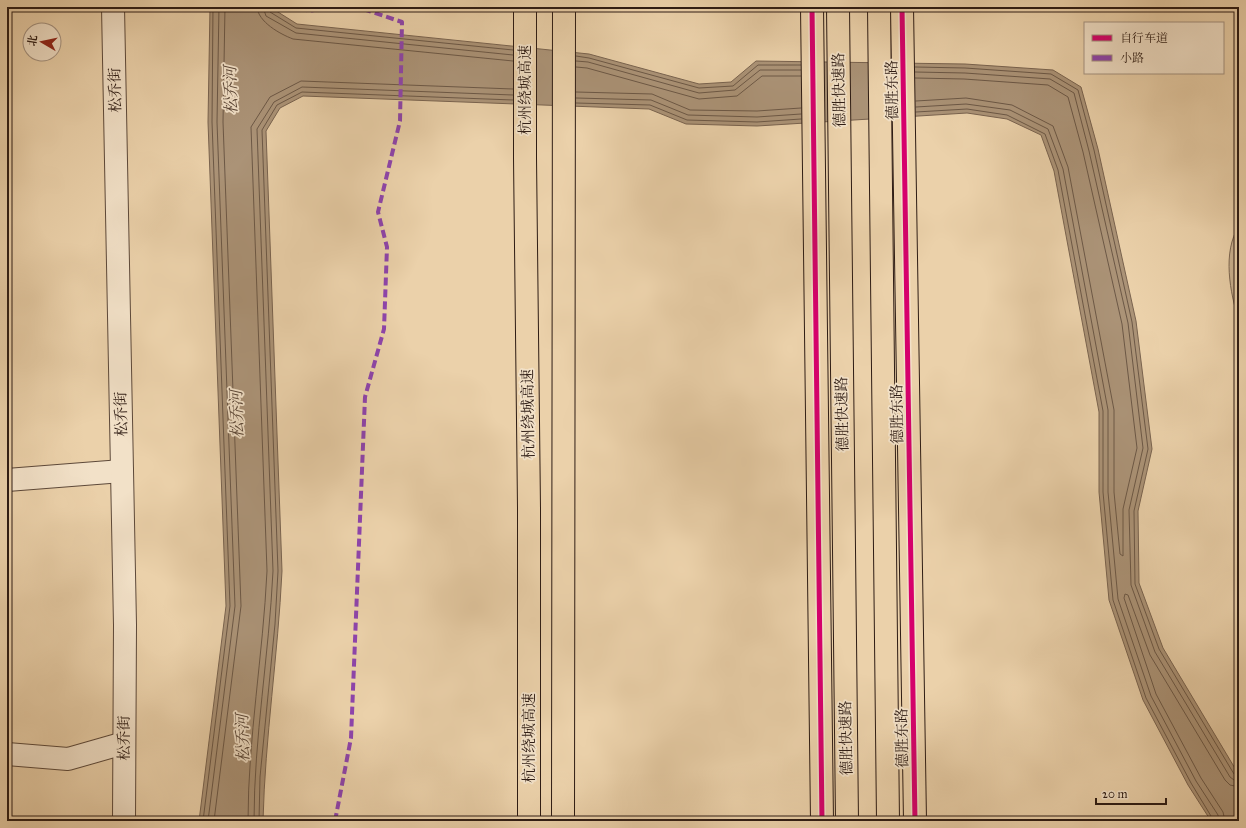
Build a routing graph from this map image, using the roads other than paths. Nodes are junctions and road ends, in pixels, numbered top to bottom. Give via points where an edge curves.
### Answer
1 (113, 7) edge
2 (525, 7) edge
3 (564, 7) edge
4 (812, 7) edge
5 (838, 7) edge
6 (879, 7) edge
7 (902, 7) edge
8 (122, 471) junction
9 (7, 480) edge
10 (124, 743) junction
11 (7, 754) edge
12 (124, 821) edge
13 (529, 821) edge
14 (564, 821) edge
15 (822, 821) edge
16 (847, 821) edge
17 (888, 821) edge
18 (915, 821) edge

1 - 8 street, 松乔街
2 - 13 main road, 杭州绕城高速
3 - 14 main road
4 - 15 main road
5 - 16 main road, 德胜快速路
6 - 17 main road
7 - 18 main road, 德胜东路
8 - 9 street
8 - 10 street, 松乔街
10 - 11 street via 68,759
10 - 12 street, 松乔街

